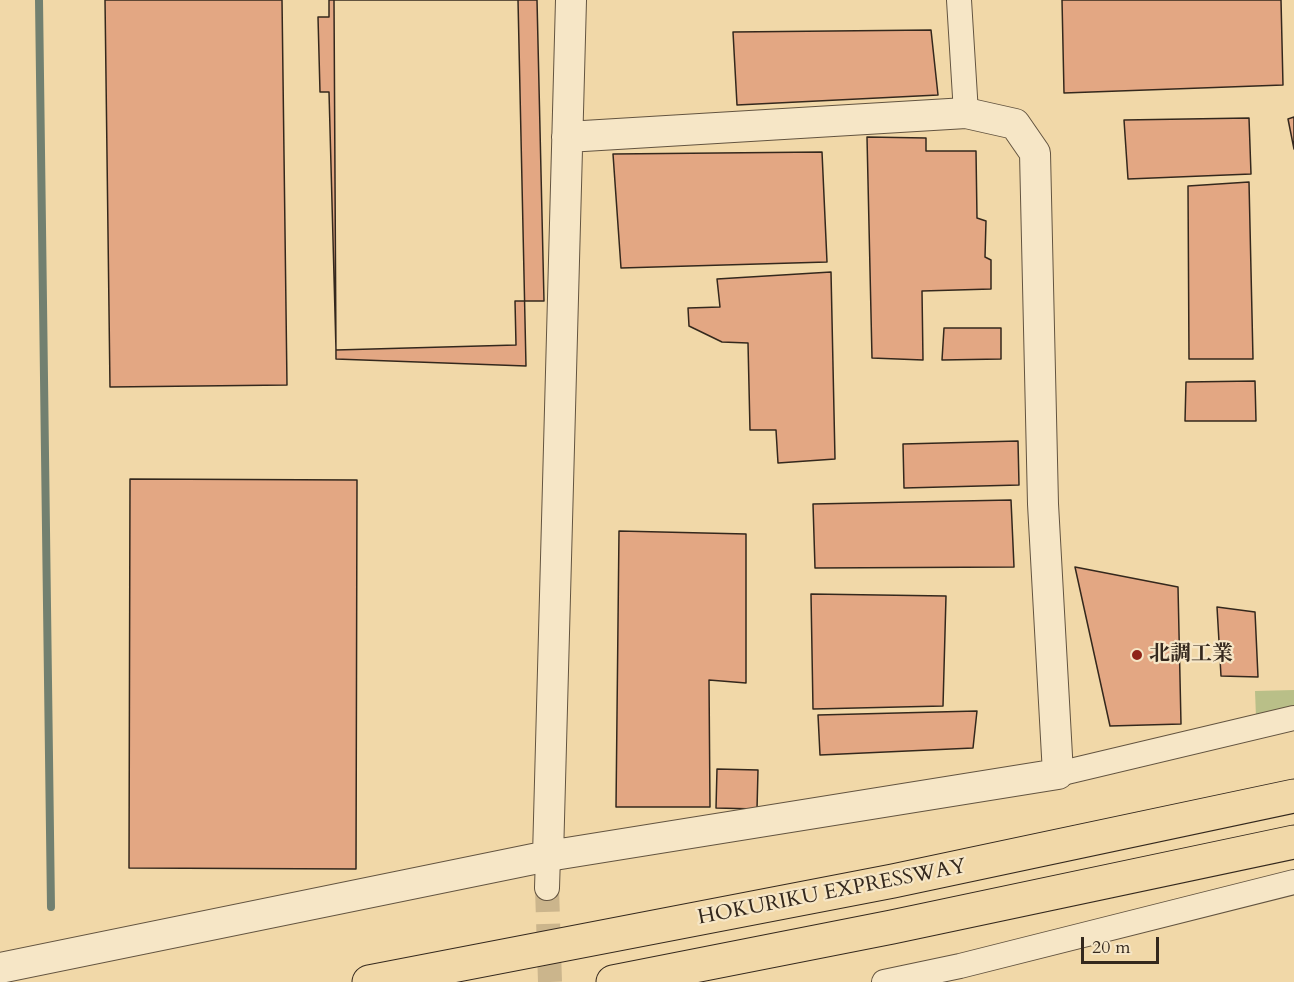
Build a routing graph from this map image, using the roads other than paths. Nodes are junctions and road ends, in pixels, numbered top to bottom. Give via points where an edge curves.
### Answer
1 (571, 0) edge
2 (959, 0) edge
3 (966, 113) junction
4 (567, 137) junction
5 (1294, 718) edge
6 (1058, 774) junction
7 (1294, 796) edge
8 (1294, 842) edge
9 (548, 856) junction
10 (1294, 882) edge
11 (547, 888) tunnel mouth
12 (0, 968) edge
13 (369, 982) edge
14 (613, 982) edge
15 (884, 982) edge

1 - 4 street
2 - 3 street
3 - 4 street
3 - 6 street via 1015,124 1035,153 1043,504
4 - 9 street
5 - 6 street
6 - 9 street
7 - 13 highway, HOKURIKU EXPRESSWAY via 893,881
8 - 14 highway, HOKURIKU EXPRESSWAY
9 - 11 street
9 - 12 street
10 - 15 street

